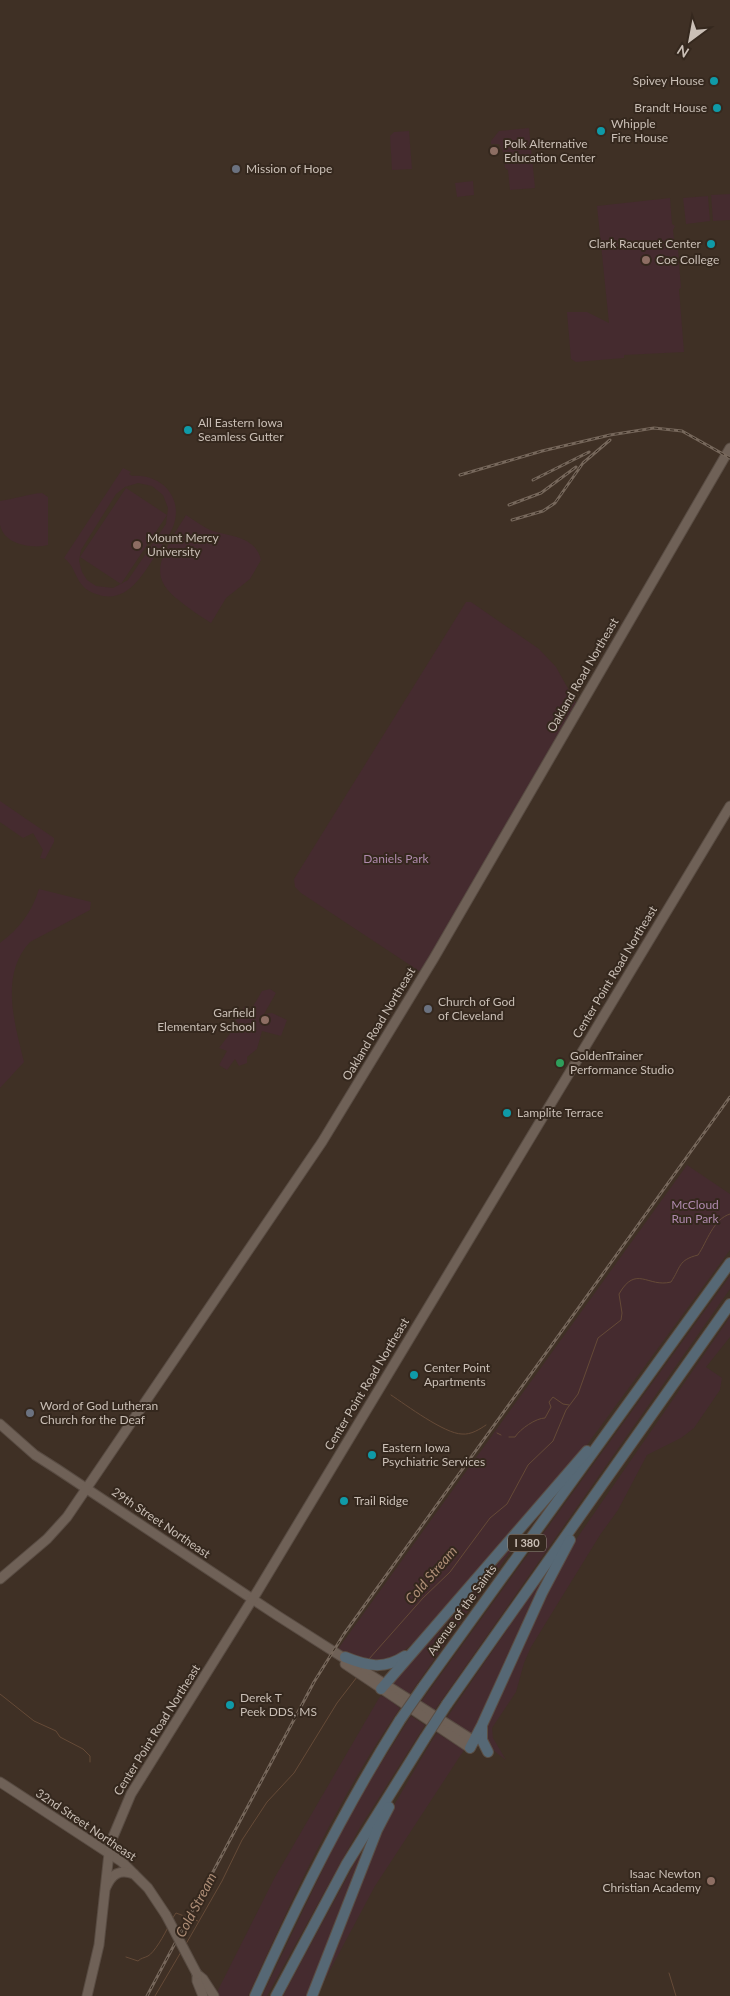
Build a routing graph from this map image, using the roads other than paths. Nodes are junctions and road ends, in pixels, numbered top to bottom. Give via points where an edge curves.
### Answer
1 (730, 448) edge
2 (730, 806) edge
3 (730, 1263) edge
4 (730, 1304) edge
5 (631, 1399) junction
6 (0, 1424) edge
7 (86, 1489) junction
8 (600, 1489) junction
9 (0, 1579) edge
10 (253, 1600) junction
11 (312, 1638) junction
12 (412, 1652) junction
13 (345, 1657) joint
14 (354, 1664) junction
15 (368, 1672) junction
16 (384, 1686) junction
17 (482, 1725) junction
18 (472, 1745) joint
19 (488, 1752) dead end
20 (414, 1756) junction
21 (0, 1782) edge
22 (108, 1852) junction
23 (136, 1874) junction
24 (103, 1892) junction
25 (197, 1974) junction
26 (87, 1996) edge
27 (203, 1996) edge
28 (214, 1996) edge
29 (255, 1996) edge
30 (276, 1996) edge
31 (312, 1996) edge

1 - 7 main road, Oakland Road Northeast via 439,951 322,1142
2 - 10 main road, Center Point Road Northeast
3 - 5 highway, Avenue of the Saints / I 380
4 - 8 highway, I 380
5 - 12 highway via 509,1544
5 - 29 highway, Avenue of the Saints / I 380, bridge via 400,1720 321,1855
6 - 7 main road, 29th Street Northeast via 35,1455
7 - 9 main road, Oakland Road Northeast via 59,1527
7 - 10 main road, 29th Street Northeast
8 - 17 highway via 548,1580
8 - 20 highway, I 380, bridge via 447,1704
10 - 11 main road, 29th Street Northeast
10 - 22 main road, Center Point Road Northeast via 131,1794
11 - 13 main road, 29th Street Northeast
11 - 14 main road, 29th Street Northeast via 317,1645
12 - 15 highway
12 - 16 highway
13 - 14 highway
14 - 15 highway
15 - 16 main road
16 - 18 main road
17 - 18 highway
17 - 19 highway via 482,1740
20 - 30 highway, I 380 via 313,1922
20 - 31 highway via 377,1830
21 - 22 main road, 32nd Street Northeast
22 - 23 main road, 32nd Street Northeast
22 - 24 main road, Center Point Road Northeast
23 - 24 main road via 116,1873
23 - 25 main road, 32nd Street Northeast, bridge via 166,1915
24 - 26 main road, Center Point Road Northeast via 99,1945
25 - 27 main road, 32nd Street Northeast
25 - 28 main road, 32nd Street Northeast

